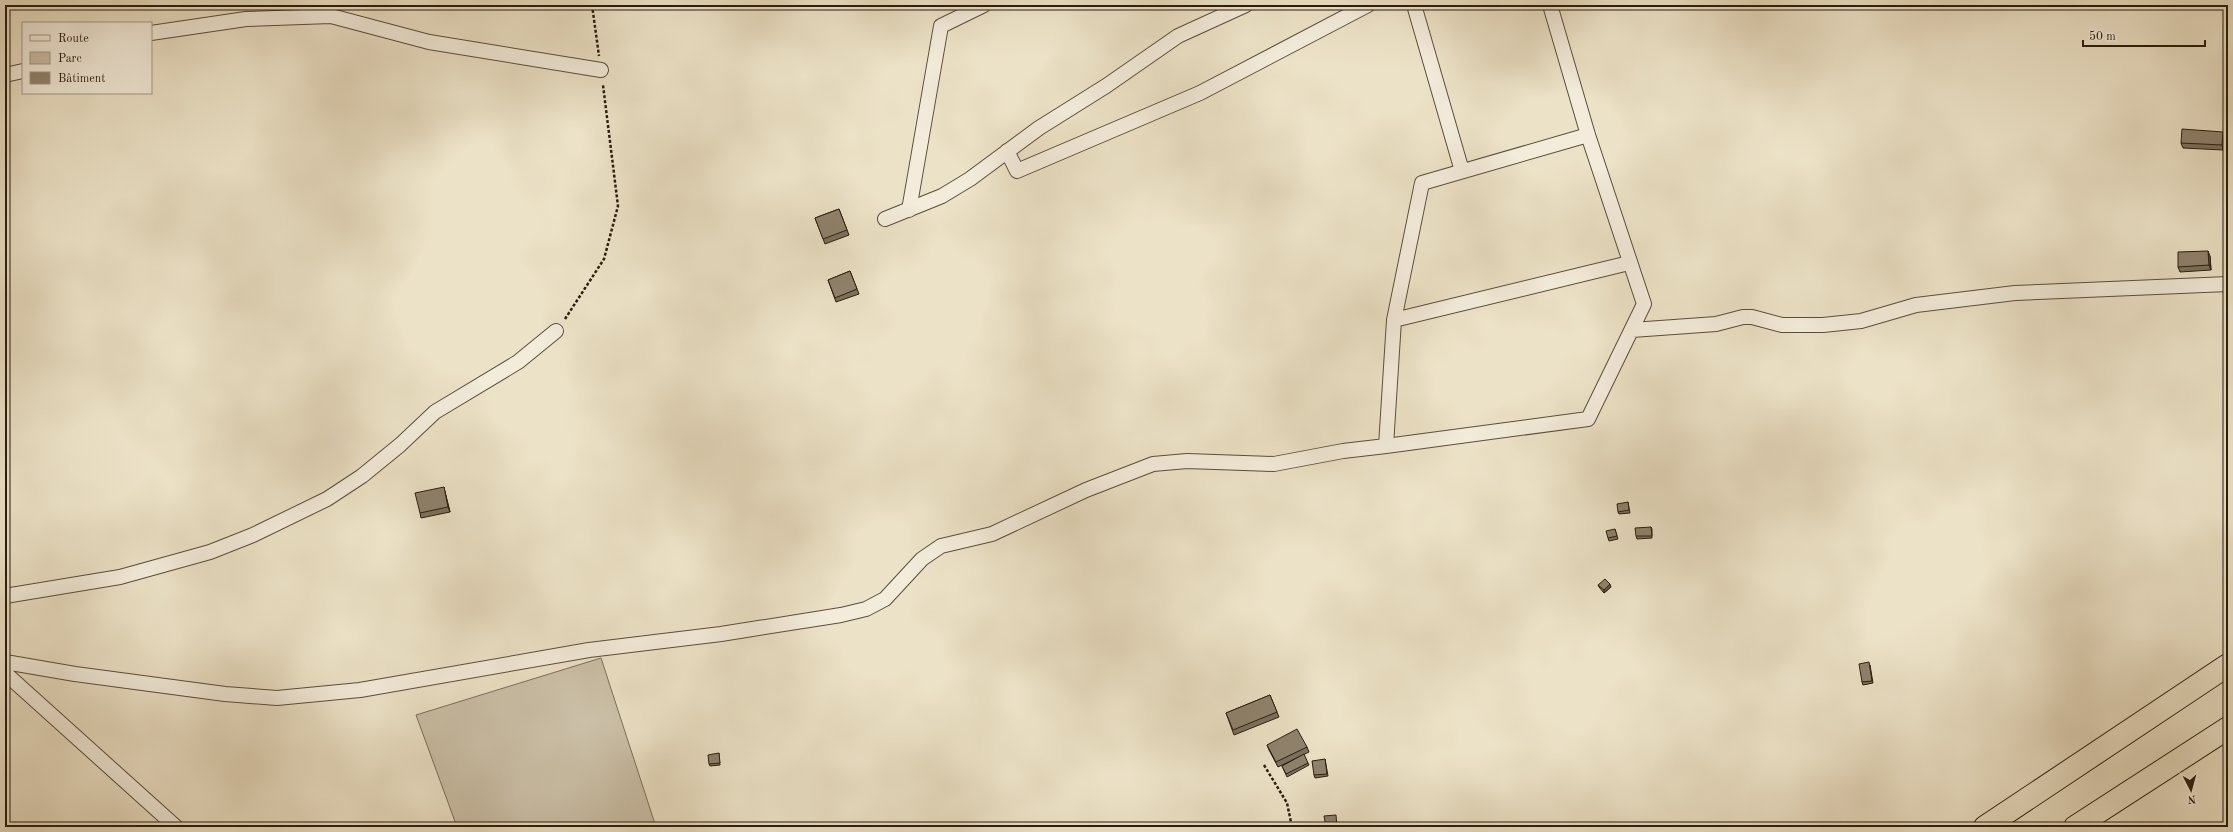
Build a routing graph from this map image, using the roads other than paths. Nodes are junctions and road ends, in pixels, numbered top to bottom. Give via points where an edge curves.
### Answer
1 (984, 5) edge
2 (1246, 5) edge
3 (1368, 5) edge
4 (1414, 5) edge
5 (1550, 5) edge
6 (152, 33) edge
7 (601, 70) road end
8 (22, 71) edge
9 (5, 75) edge
10 (1588, 134) junction
11 (1007, 151) junction
12 (1462, 171) junction
13 (909, 210) junction
14 (886, 219) dead end
15 (1629, 264) junction
16 (2228, 284) edge
17 (1394, 320) junction
18 (1632, 330) junction
19 (556, 331) road end
20 (1386, 446) junction
21 (5, 596) edge
22 (5, 662) edge
23 (2228, 665) edge
24 (5, 673) edge
25 (2228, 728) edge
26 (176, 827) edge
27 (1985, 827) edge
28 (2075, 827) edge

1 - 13 street via 942,26
2 - 11 street via 1178,36
3 - 11 street via 1200,93 1017,171
4 - 12 street
5 - 10 street
6 - 7 street via 246,19 331,16 429,42
8 - 9 street
10 - 12 street
10 - 15 street
11 - 13 street via 942,196
12 - 17 street via 1422,183
13 - 14 street
15 - 17 street
15 - 18 street via 1644,304
16 - 18 street via 2015,293 1916,304 1861,321 1823,325 1782,325 1743,317 1716,324
17 - 20 street
18 - 20 street via 1588,419
19 - 21 street via 518,362 435,412 362,476 327,499 253,535 210,552 120,577
20 - 22 street via 1274,464 1187,461 1153,464 1086,490 992,534 941,546 922,559 885,599 866,609 841,616 589,650 360,690 276,698 217,693
23 - 27 highway
24 - 26 street
25 - 28 highway

